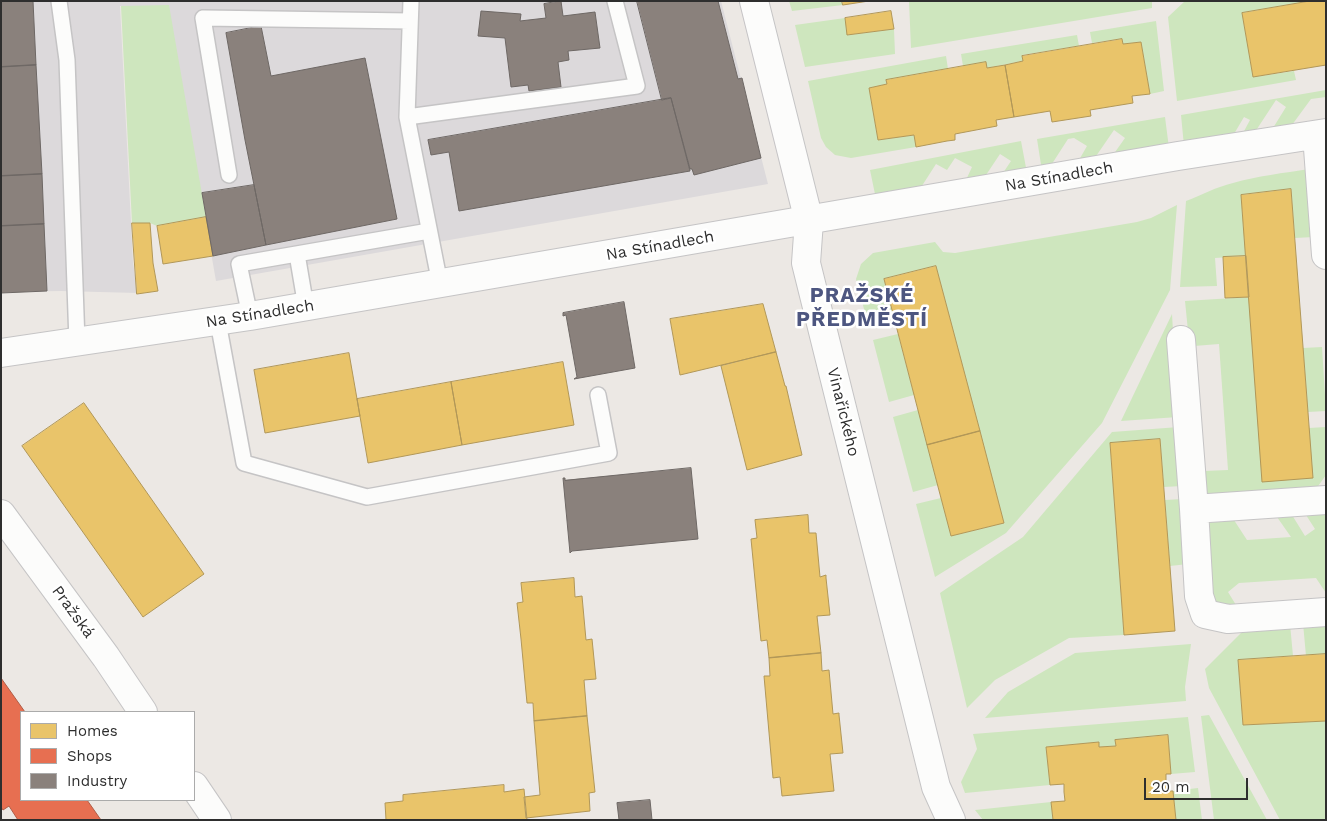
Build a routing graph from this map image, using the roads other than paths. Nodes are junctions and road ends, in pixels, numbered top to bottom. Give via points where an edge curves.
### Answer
1 (59, 1) edge
2 (411, 1) edge
3 (615, 1) edge
4 (754, 1) edge
5 (410, 21) junction
6 (407, 117) junction
7 (1322, 134) edge
8 (229, 175) dead end
9 (808, 221) junction
10 (429, 231) junction
11 (297, 254) junction
12 (1326, 255) edge
13 (440, 284) junction
14 (306, 306) junction
15 (250, 316) junction
16 (218, 322) junction
17 (1181, 340) dead end
18 (78, 342) junction
19 (1, 352) edge
20 (598, 395) dead end
21 (1326, 500) edge
22 (1194, 509) junction
23 (1, 514) edge
24 (1326, 612) edge
25 (142, 711) edge
26 (195, 788) edge
27 (216, 820) edge
28 (951, 820) edge

1 - 18 lane via 66,60
2 - 5 lane
3 - 6 lane via 637,86
4 - 9 street, Vinařického
5 - 6 lane
5 - 8 lane via 204,18
6 - 10 lane
7 - 9 street, Na Stínadlech
7 - 12 street, Na Stínadlech
9 - 13 street, Na Stínadlech
9 - 28 street, Vinařického via 806,263 936,787
10 - 11 lane
10 - 13 lane
11 - 14 lane
11 - 15 lane via 239,264
13 - 14 street, Na Stínadlech
14 - 15 street, Na Stínadlech
15 - 16 street, Na Stínadlech
16 - 18 street, Na Stínadlech
16 - 20 lane via 244,464 367,497 609,453
17 - 22 street
18 - 19 street, Na Stínadlech
21 - 22 street
22 - 24 street via 1199,596 1205,614 1228,619
23 - 25 street, Pražská
26 - 27 street

